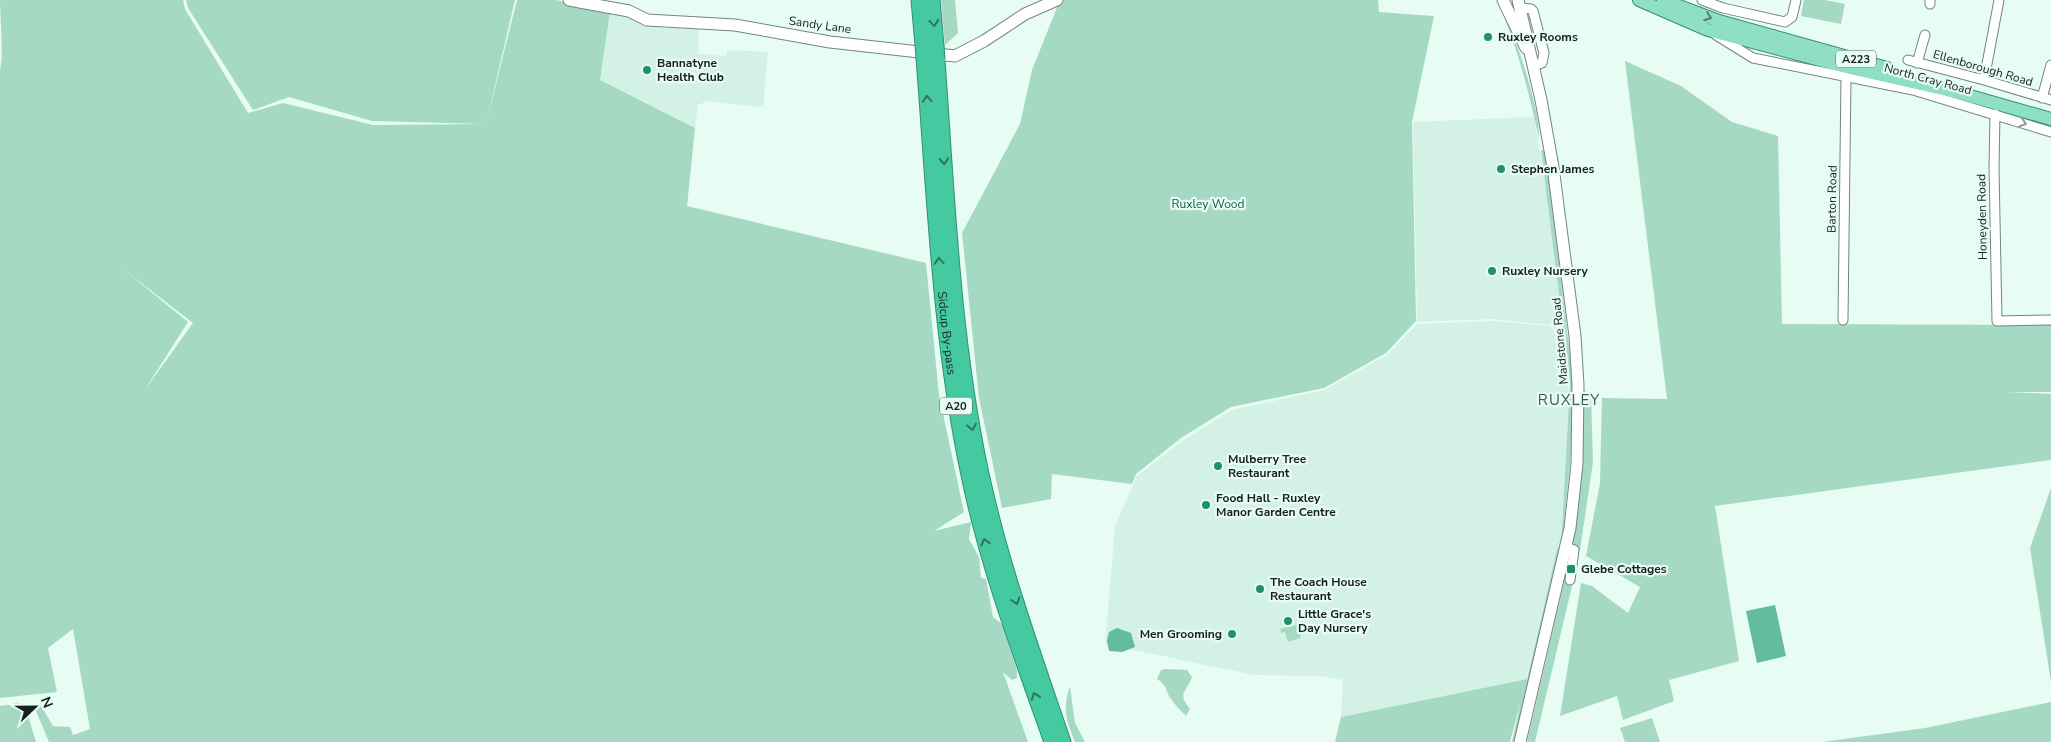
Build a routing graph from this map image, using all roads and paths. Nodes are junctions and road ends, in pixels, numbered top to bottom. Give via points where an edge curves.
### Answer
1 (568, 0) edge
2 (920, 0) edge
3 (932, 0) edge
4 (1057, 0) edge
5 (1503, 0) edge
6 (1639, 0) edge
7 (1663, 0) edge
8 (1702, 0) edge
9 (1796, 0) edge
10 (1999, 0) edge
11 (1519, 4) edge
12 (1708, 30) junction
13 (1925, 35) dead end
14 (930, 52) junction
15 (1530, 54) junction
16 (2051, 65) edge
17 (1533, 66) junction
18 (1848, 72) junction
19 (1984, 80) junction
20 (2046, 99) edge
21 (2051, 110) edge
22 (1995, 114) junction
23 (2051, 119) edge
24 (2051, 132) edge
25 (1843, 320) dead end
26 (2051, 320) edge
27 (1566, 547) junction
28 (1570, 580) dead end
29 (1052, 742) edge
30 (1063, 742) edge
31 (1520, 742) edge

1 - 4 main road, Sandy Lane via 629,11 647,20 736,26 830,42 955,56 1026,14
2 - 14 highway, Sidcup By-pass / A20
3 -> 14 highway, Sidcup By-pass / A20
5 - 15 main road, Maidstone Road
6 - 12 main road, North Cray Road / A223
7 -> 21 main road, North Cray Road / A223 via 1719,21
8 - 9 street via 1786,22 1792,17
10 - 19 street
11 - 15 main road, Maidstone Road
11 - 17 street via 1533,11 1544,53 1542,63
12 - 18 main road, North Cray Road / A223 via 1799,55 1810,64
12 - 18 street, North Cray Road via 1753,58
13 - 19 street, Ellenborough Road via 1913,62
29 -> 14 highway, Sidcup By-pass / A20 via 988,556 954,396 942,296
14 -> 30 highway, Sidcup By-pass / A20 via 954,296 981,474 1000,552
15 - 17 main road, Maidstone Road
16 - 20 street
17 - 27 main road, Maidstone Road via 1553,167 1575,337 1577,464
18 - 22 street, North Cray Road
18 - 23 main road, North Cray Road / A223 via 1956,92
18 - 25 street, Barton Road
19 - 20 street, Ellenborough Road
22 -> 24 street, North Cray Road
22 - 26 street, Honeyden Road via 1996,321
27 - 28 street via 1574,550
27 - 31 main road, Maidstone Road

